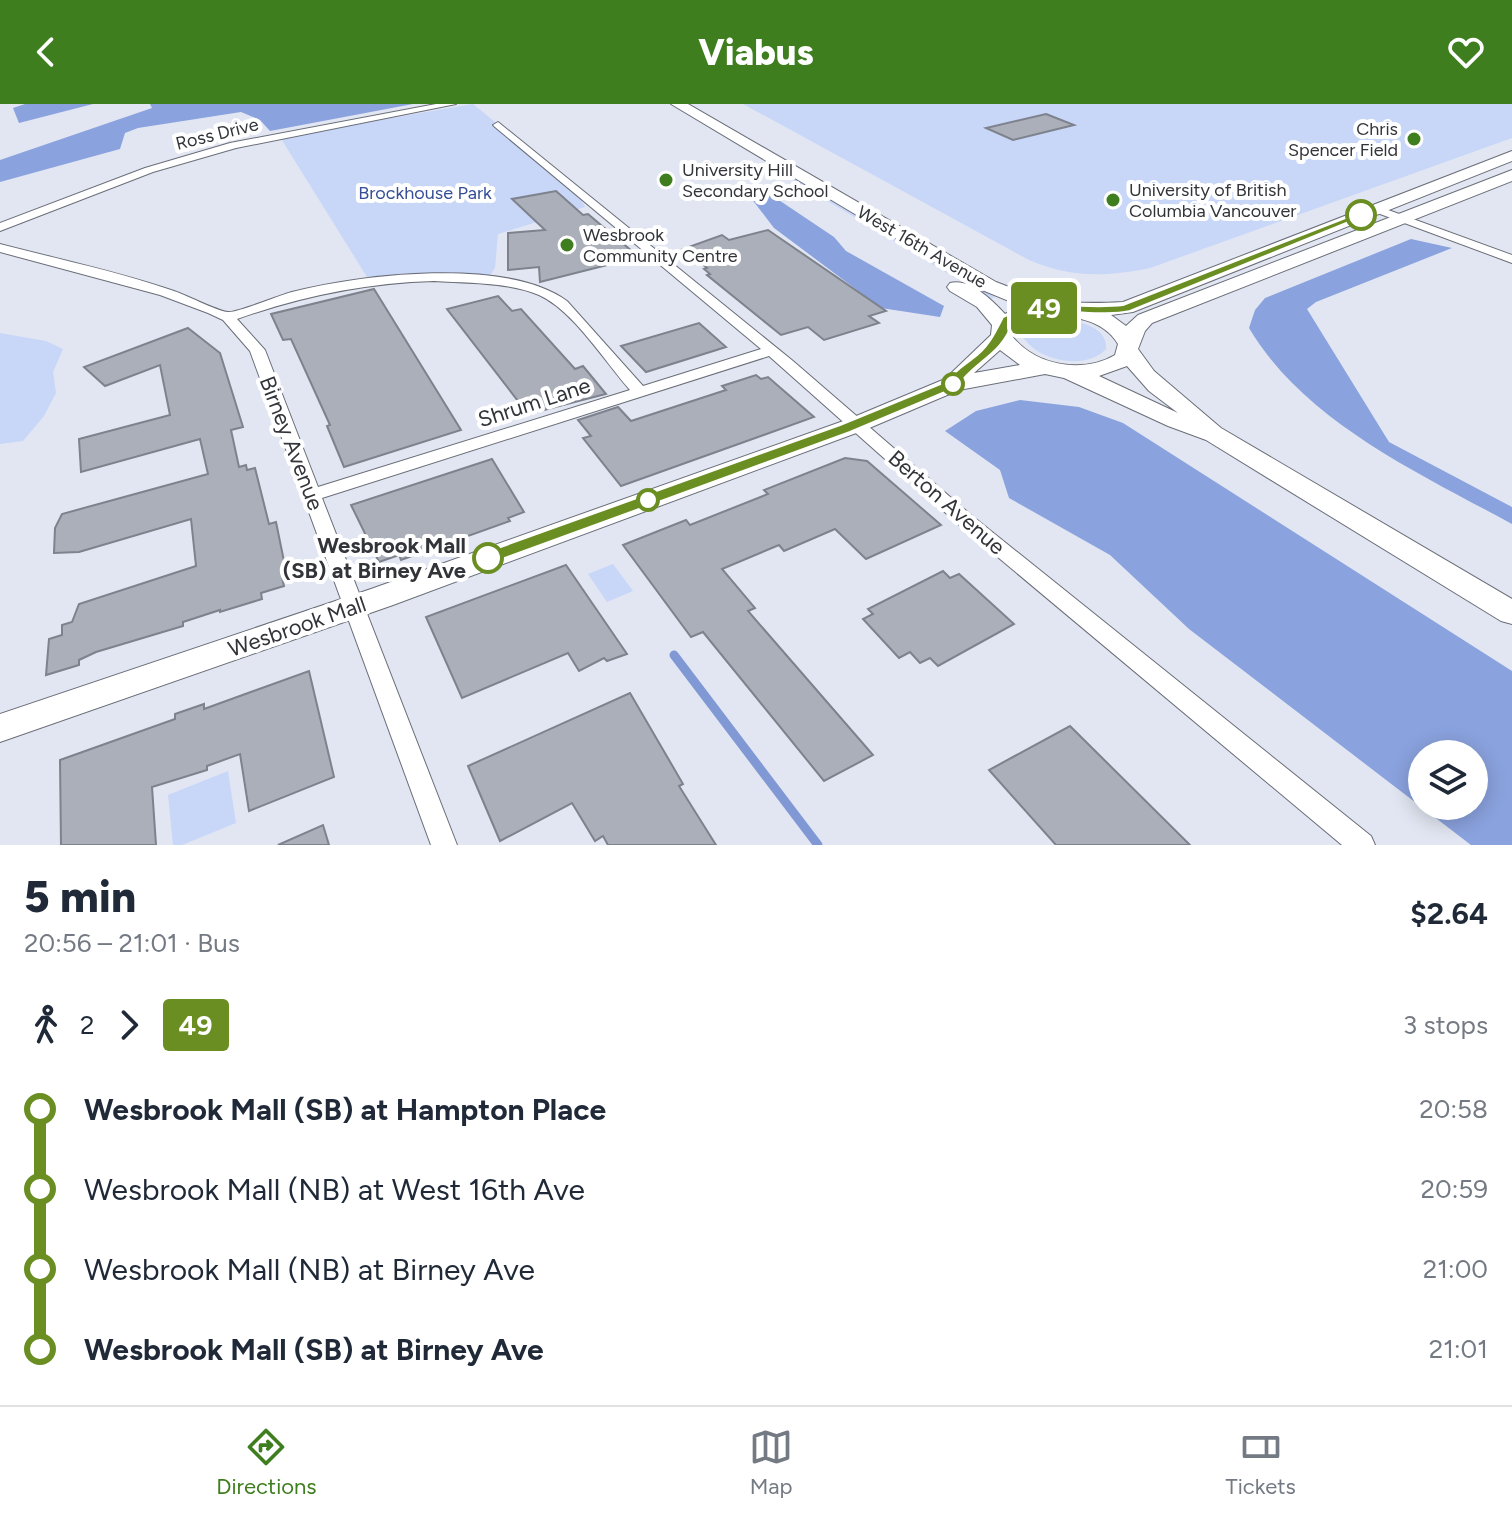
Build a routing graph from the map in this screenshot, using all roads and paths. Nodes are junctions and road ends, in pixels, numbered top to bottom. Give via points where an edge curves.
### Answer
1 (451, 104) edge
2 (657, 104) edge
3 (678, 104) edge
4 (498, 125) dead end
5 (1512, 156) edge
6 (1512, 175) edge
7 (1397, 211) junction
8 (0, 227) edge
9 (1512, 246) edge
10 (0, 248) edge
11 (1512, 259) edge
12 (1045, 308) junction
13 (1077, 311) junction
14 (228, 317) junction
15 (1002, 331) junction
16 (1129, 347) junction
17 (770, 351) junction
18 (1057, 369) junction
19 (953, 384) junction
20 (640, 392) junction
21 (858, 424) junction
22 (1214, 434) junction
23 (312, 495) junction
24 (354, 606) junction
25 (1512, 613) edge
26 (0, 728) edge
27 (444, 845) edge
28 (1362, 845) edge

1 - 8 street, Ross Drive via 221,148
2 - 15 main road, West 16th Avenue via 984,303
3 - 12 main road, West 16th Avenue via 989,286
4 - 17 street, Berton Avenue
5 - 7 main road
6 - 7 main road
7 - 9 street
7 - 11 street
7 - 13 main road via 1126,308
7 - 16 main road via 1145,319
10 - 14 street, Birney Avenue via 165,292
12 - 13 main road
12 - 15 main road via 1021,312
13 - 16 main road via 1111,324
14 - 20 street via 290,295 372,279 432,276 491,282 552,297
14 - 23 street, Birney Avenue via 257,350
15 - 18 main road, West 16th Avenue via 1021,357
15 - 19 main road, Wesbrook Mall
16 - 18 main road, Wesbrook Mall via 1111,367
16 - 22 main road via 1146,378 1201,417
17 - 20 street, Shrum Lane
17 - 21 street, Berton Avenue
18 - 19 main road, Wesbrook Mall
18 - 22 main road via 1115,389 1181,426
19 - 21 main road, Wesbrook Mall
20 - 23 street, Shrum Lane
21 - 24 main road, Wesbrook Mall
21 - 28 street, Berton Avenue via 964,519
22 - 25 main road
23 - 24 street, Birney Avenue
24 - 26 main road, Wesbrook Mall
24 - 27 street, Birney Avenue

